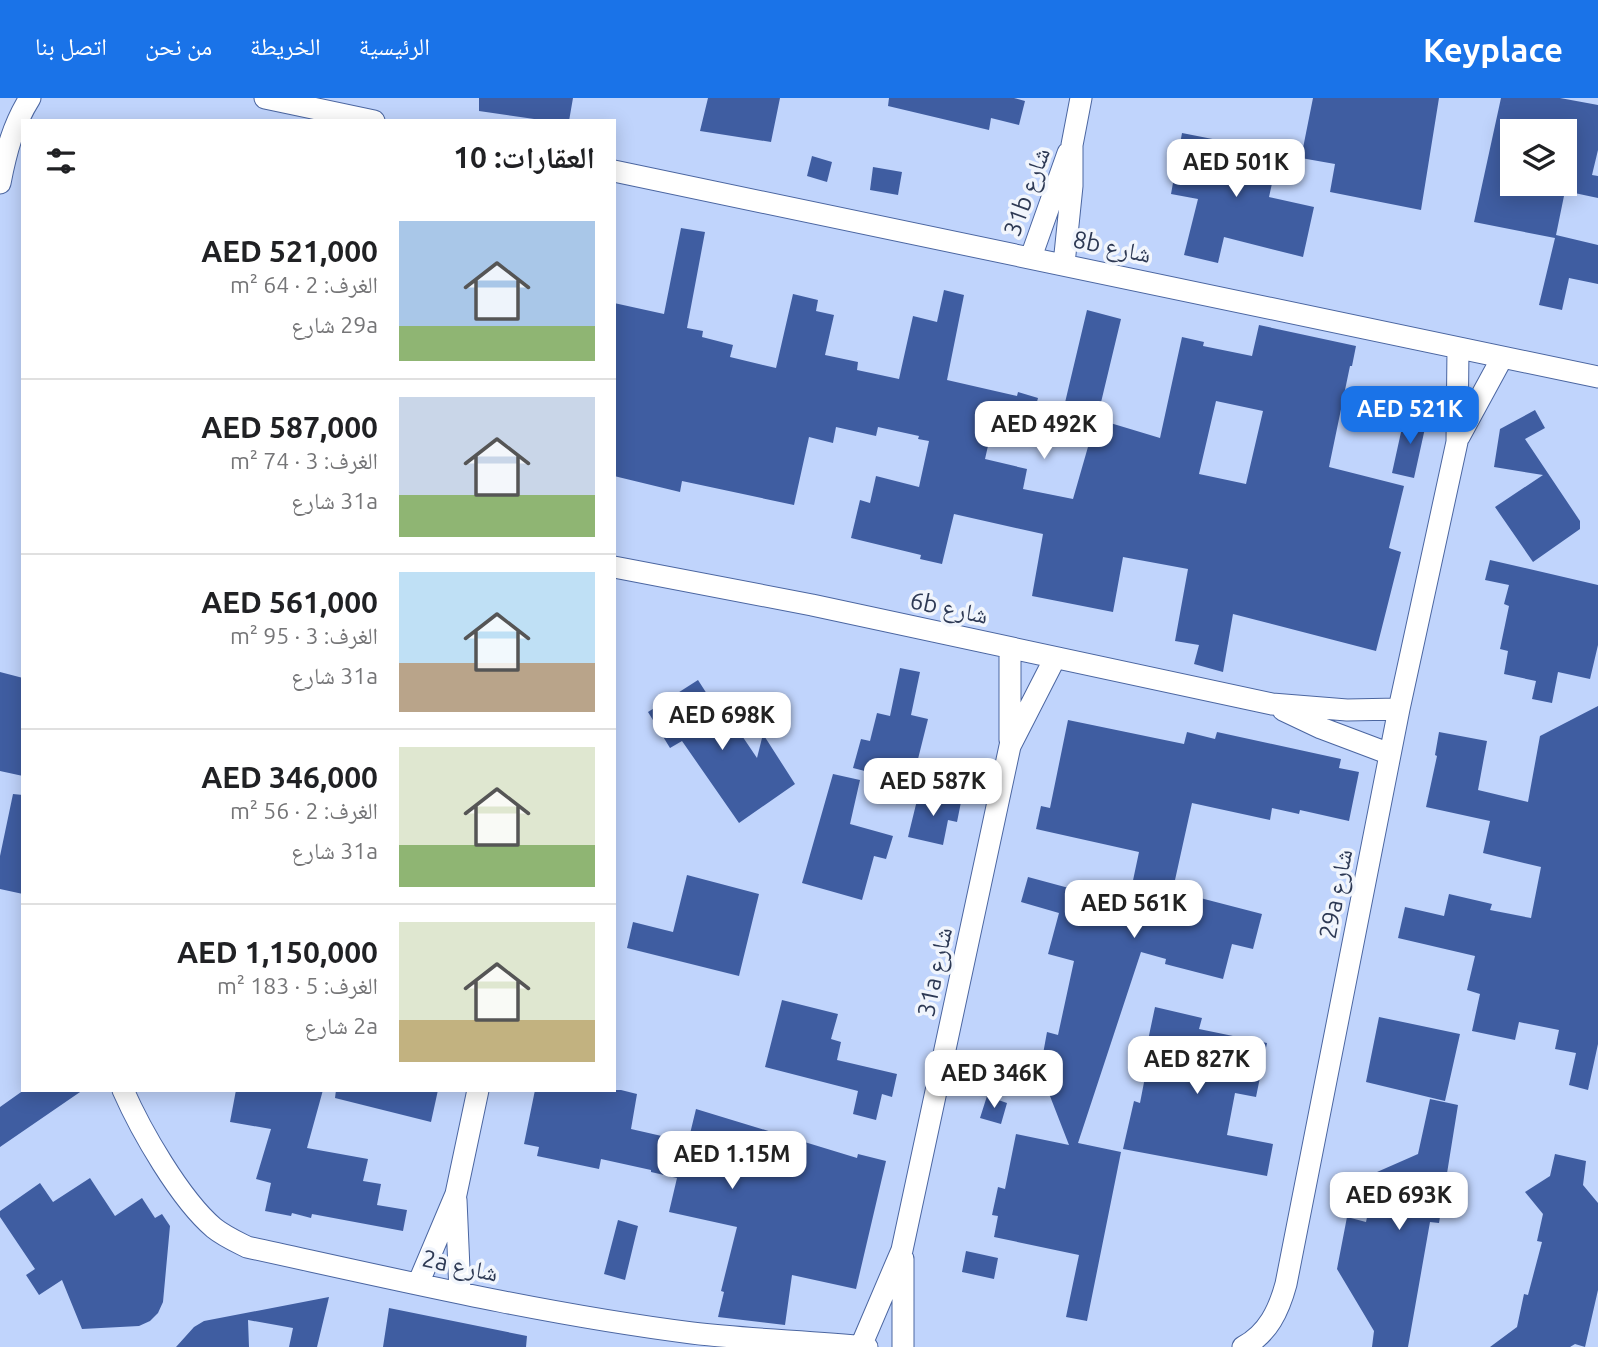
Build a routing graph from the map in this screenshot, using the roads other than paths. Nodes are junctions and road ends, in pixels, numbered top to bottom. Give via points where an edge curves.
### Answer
1 (30, 98) edge
2 (1081, 98) edge
3 (273, 106) edge
4 (317, 115) edge
5 (355, 119) edge
6 (1072, 145) junction
7 (616, 171) edge
8 (0, 183) edge
9 (1031, 257) junction
10 (1064, 264) junction
11 (1458, 348) junction
12 (1502, 358) junction
13 (1598, 377) edge
14 (1457, 442) junction
15 (616, 568) edge
16 (1010, 649) junction
17 (1055, 659) junction
18 (1272, 704) junction
19 (1399, 709) junction
20 (1010, 746) junction
21 (1390, 754) junction
22 (123, 1092) edge
23 (478, 1092) edge
24 (456, 1194) junction
25 (902, 1250) junction
26 (418, 1284) junction
27 (460, 1292) junction
28 (861, 1346) edge
29 (1245, 1346) edge
30 (867, 1347) edge
31 (903, 1347) edge

1 - 8 street via 9,141
2 - 6 street, 31b شارع
3 - 4 street
4 - 5 street
6 - 9 street, 31b شارع
6 - 10 street, 31b شارع
7 - 9 street, 8b شارع
9 - 10 street, 8b شارع
10 - 11 street, 8b شارع
11 - 12 street, 8b شارع
11 - 14 street, 29a شارع
12 - 13 street, 8b شارع
12 - 14 street, 29a شارع
14 - 19 street, 29a شارع
15 - 16 street, 6b شارع
16 - 17 street, 6b شارع
16 - 20 street, 31a شارع
17 - 18 street, 6b شارع
17 - 20 street, 31a شارع
18 - 19 street, 6b شارع
18 - 21 street, 6b شارع
19 - 21 street, 29a شارع
20 - 25 street, 31a شارع
21 - 29 street, 29a شارع via 1280,1309
22 - 26 street, 2a شارع via 188,1198 228,1238 247,1247
23 - 24 street
24 - 26 street
24 - 27 street
25 - 28 street, 31a شارع
25 - 31 street, 31a شارع
26 - 27 street, 2a شارع
27 - 28 street, 2a شارع via 690,1332
28 - 30 street, 2a شارع

